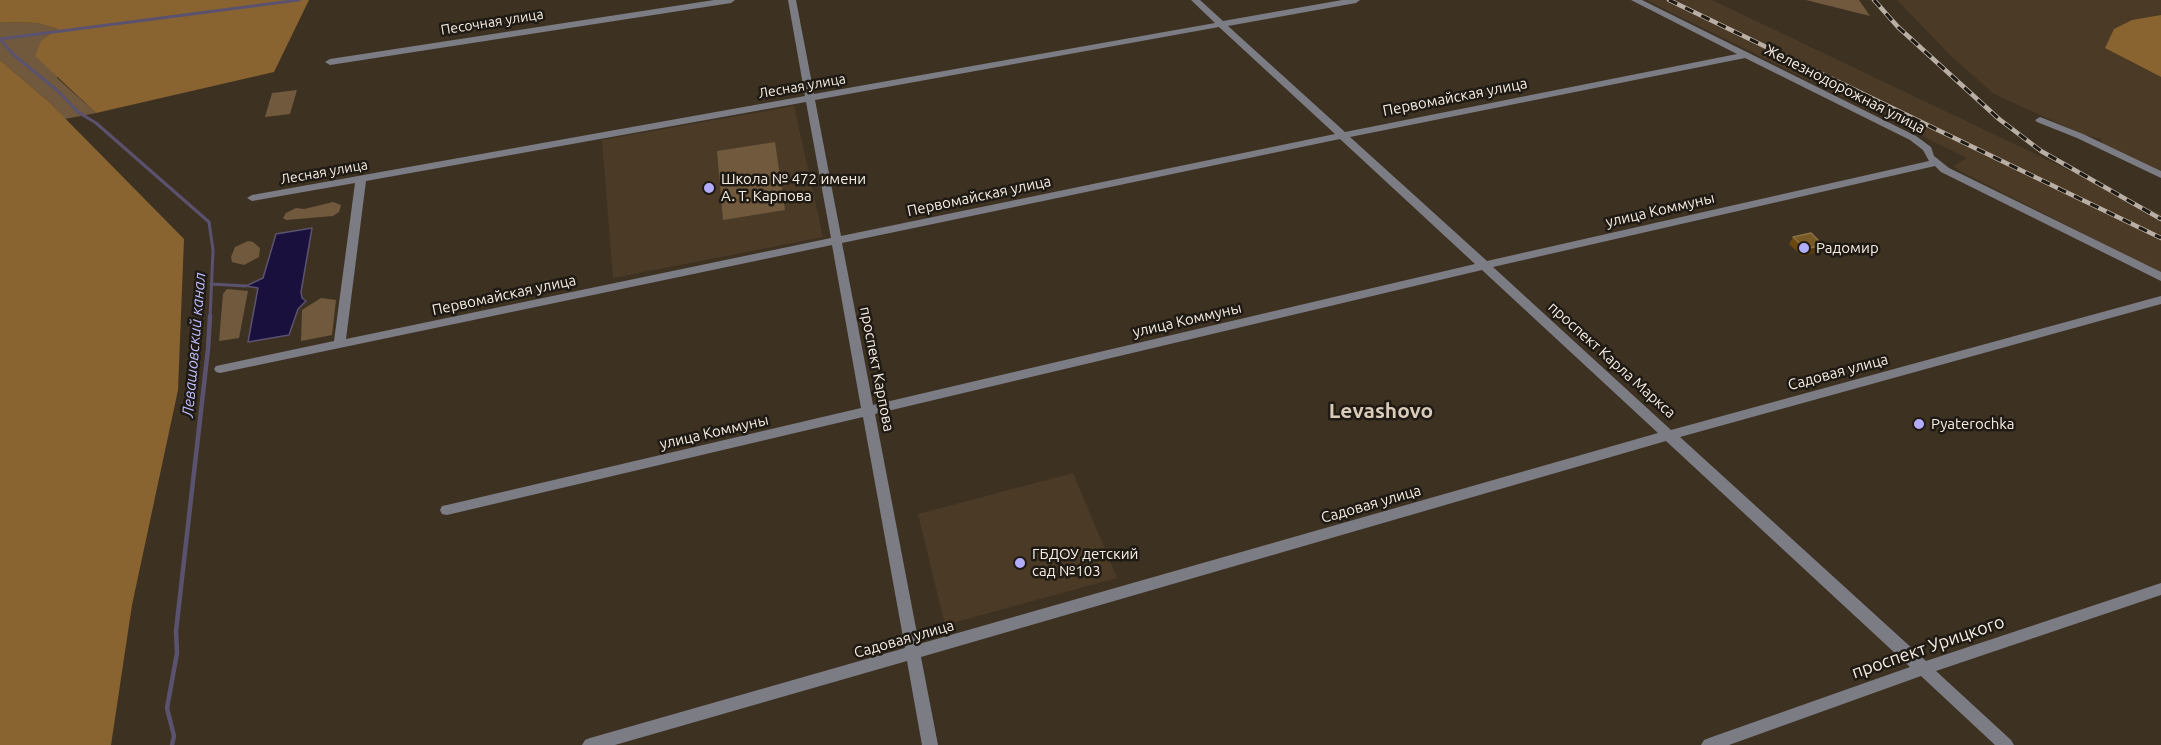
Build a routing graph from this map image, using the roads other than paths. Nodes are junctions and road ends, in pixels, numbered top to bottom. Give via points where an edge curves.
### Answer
1 (731, 0) edge
2 (792, 0) edge
3 (1195, 0) edge
4 (1356, 0) edge
5 (1635, 0) edge
6 (1222, 24) junction
7 (1746, 55) junction
8 (330, 62) dead end
9 (809, 99) junction
10 (2040, 120) dead end
11 (1341, 136) junction
12 (1935, 163) junction
13 (2161, 175) edge
14 (361, 179) junction
15 (252, 198) dead end
16 (838, 241) junction
17 (1483, 266) junction
18 (2161, 277) edge
19 (2161, 300) edge
20 (339, 345) junction
21 (220, 369) dead end
22 (870, 411) junction
23 (1670, 435) junction
24 (447, 510) dead end
25 (2161, 589) edge
26 (915, 653) junction
27 (1923, 669) junction
28 (590, 745) edge
29 (930, 745) edge
30 (1709, 745) edge
31 (2006, 745) edge

1 - 8 street, Песочная улица
2 - 9 street, проспект Карпова
3 - 6 street, проспект Карла Маркса
4 - 6 street, Лесная улица
5 - 7 street, Железнодорожная улица
6 - 9 street, Лесная улица
6 - 11 street, проспект Карла Маркса
7 - 11 street, Первомайская улица
7 - 12 street, Железнодорожная улица via 1913,138 1927,149
9 - 14 street, Лесная улица
9 - 16 street, проспект Карпова
10 - 13 street
11 - 16 street, Первомайская улица
11 - 17 street, проспект Карла Маркса
12 - 17 street, улица Коммуны
12 - 18 street, Железнодорожная улица
14 - 15 street, Лесная улица
14 - 20 street
16 - 20 street, Первомайская улица
16 - 22 street, проспект Карпова
17 - 22 street, улица Коммуны
17 - 23 street, проспект Карла Маркса
19 - 23 street, Садовая улица
20 - 21 street, Первомайская улица
22 - 24 street, улица Коммуны
22 - 26 street, проспект Карпова
23 - 26 street, Садовая улица
23 - 27 street, проспект Карла Маркса
25 - 27 street, проспект Урицкого
26 - 28 street, Садовая улица
26 - 29 street, проспект Карпова
27 - 30 street, проспект Урицкого
27 - 31 street, проспект Карла Маркса

